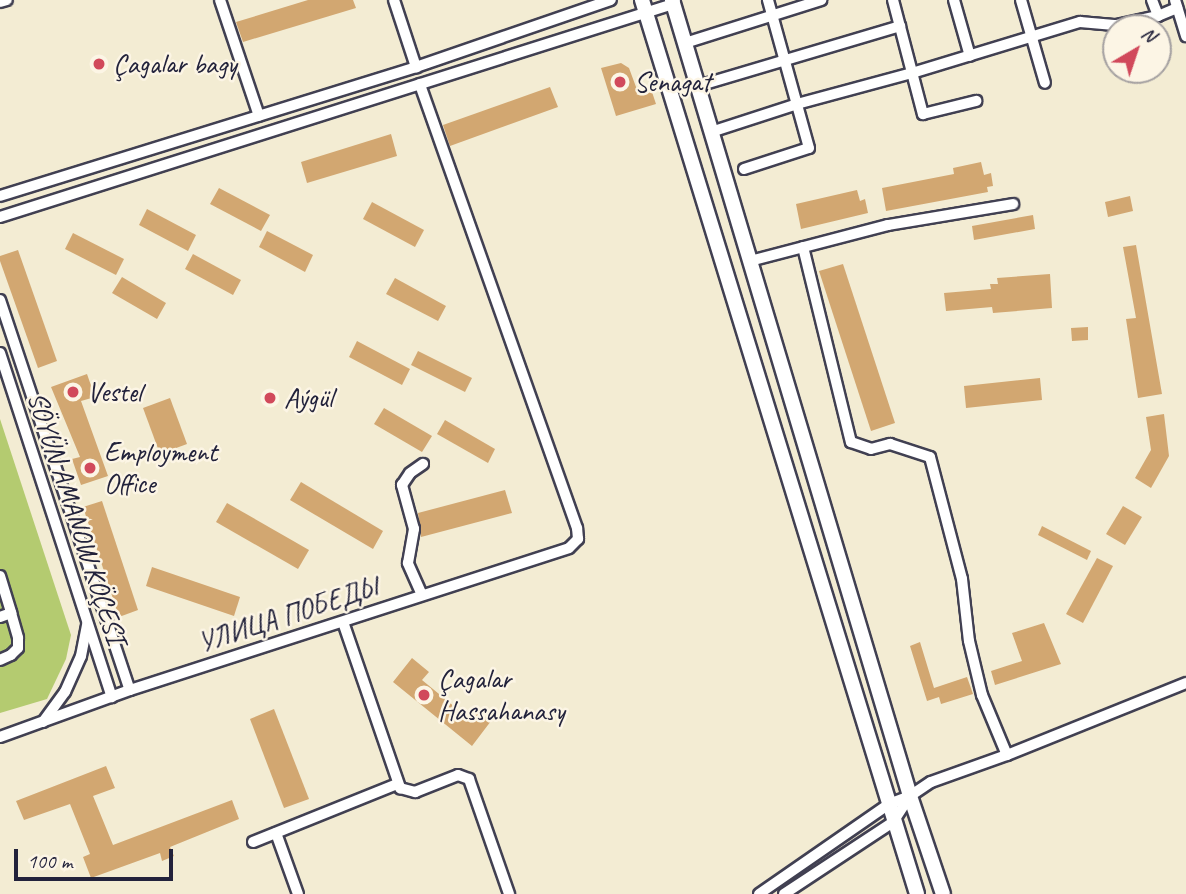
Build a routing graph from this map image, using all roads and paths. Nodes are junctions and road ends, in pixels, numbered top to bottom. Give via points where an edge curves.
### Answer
1 (7, 0) edge
2 (220, 0) edge
3 (394, 0) edge
4 (611, 0) edge
5 (768, 0) edge
6 (821, 0) edge
7 (893, 0) edge
8 (954, 0) edge
9 (1021, 0) edge
10 (674, 1) edge
11 (0, 2) edge
12 (1176, 4) edge
13 (644, 6) edge
14 (772, 14) junction
15 (1161, 14) edge
16 (1102, 23) edge
17 (900, 26) junction
18 (1186, 36) edge
19 (1032, 38) junction
20 (685, 43) junction
21 (970, 56) junction
22 (785, 60) junction
23 (416, 67) junction
24 (912, 74) junction
25 (1045, 83) dead end
26 (421, 84) junction
27 (698, 86) junction
28 (976, 100) dead end
29 (797, 104) junction
30 (259, 116) junction
31 (711, 132) junction
32 (744, 169) dead end
33 (0, 196) edge
34 (1013, 204) dead end
35 (0, 217) edge
36 (803, 247) junction
37 (750, 261) junction
38 (0, 300) edge
39 (0, 353) edge
40 (424, 464) dead end
41 (0, 576) edge
42 (422, 595) junction
43 (5, 615) edge
44 (87, 621) junction
45 (342, 622) junction
46 (0, 660) edge
47 (1186, 684) edge
48 (130, 690) junction
49 (112, 697) junction
50 (43, 722) junction
51 (0, 737) edge
52 (1007, 755) junction
53 (397, 784) junction
54 (910, 796) junction
55 (889, 804) junction
56 (893, 822) junction
57 (276, 833) junction
58 (253, 842) dead end
59 (298, 894) edge
60 (509, 894) edge
61 (759, 894) edge
62 (784, 894) edge
63 (917, 894) edge
64 (943, 894) edge

1 - 11 street
2 - 30 street
3 - 23 street
4 - 23 street
5 - 14 street
6 - 14 street
7 - 17 street
8 - 21 street
9 - 19 street
10 - 13 street
10 - 20 main road
12 - 15 street
12 - 18 street
13 - 26 street
13 - 55 main road
14 - 20 street
14 - 22 street
16 - 19 street via 1080,22
17 - 22 street
17 - 24 street
19 - 21 street
19 - 25 street
20 - 27 main road
21 - 24 street
22 - 27 street
22 - 29 street
23 - 30 street
24 - 28 street via 923,114
24 - 29 street
26 - 35 street
26 - 42 street, УЛИЦА ПОБЕДЫ via 578,539 569,548
27 - 31 main road
29 - 31 street
29 - 32 street via 809,148
30 - 33 street
31 - 37 main road
34 - 36 street via 888,225
36 - 37 street
36 - 52 street via 851,442 871,449 890,444 930,457 962,579 969,641 982,695
37 - 54 main road
38 - 48 street, SÖYÜN AMANOW KÖÇESI
39 - 44 street, SÖYÜN AMANOW KÖÇESI
40 - 42 street via 402,485 414,529 408,563
41 - 43 street
42 - 45 street, УЛИЦА ПОБЕДЫ
43 - 46 street via 19,638 18,648
44 - 49 street, SÖYÜN AMANOW KÖÇESI
44 - 50 street via 81,656 65,692
45 - 48 street, УЛИЦА ПОБЕДЫ
45 - 53 street
47 - 52 street
48 - 49 street, УЛИЦА ПОБЕДЫ
49 - 50 street, УЛИЦА ПОБЕДЫ
50 - 51 street, УЛИЦА ПОБЕДЫ
52 - 54 street via 931,782
53 - 57 street
53 - 60 street via 415,792 458,775 468,779
54 - 55 street
54 - 56 street
54 - 64 main road
55 - 56 main road
55 - 61 street
56 - 62 street
56 - 63 main road
57 - 58 street
57 - 59 street

